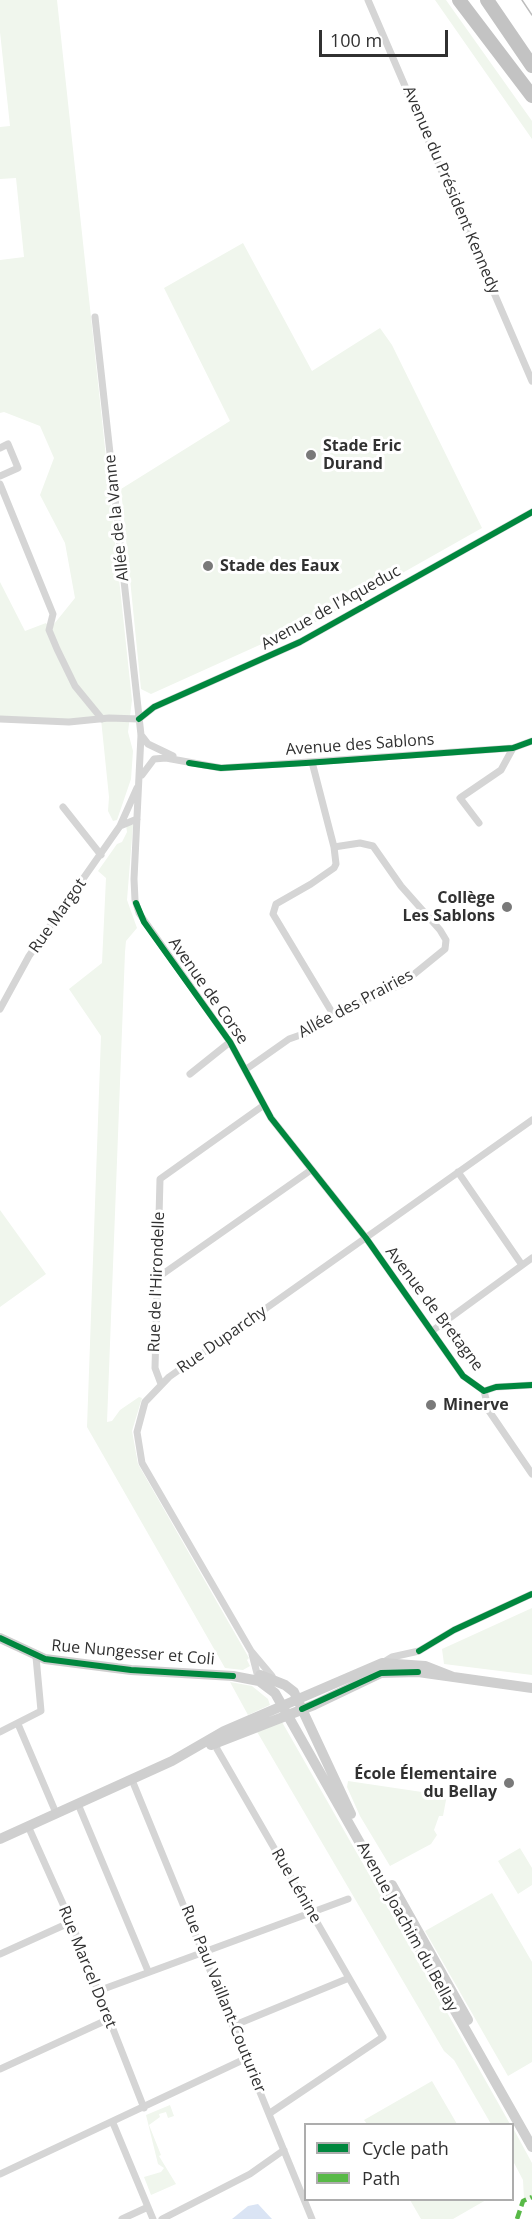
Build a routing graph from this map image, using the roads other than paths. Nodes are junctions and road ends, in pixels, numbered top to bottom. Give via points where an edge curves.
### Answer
1 (368, 0) edge
2 (459, 0) edge
3 (467, 0) edge
4 (487, 0) edge
5 (532, 66) edge
6 (532, 95) edge
7 (95, 317) dead end
8 (532, 381) edge
9 (0, 448) edge
10 (0, 476) edge
11 (0, 484) edge
12 (532, 512) edge
13 (0, 719) edge
14 (102, 719) junction
15 (139, 719) junction
16 (141, 735) junction
17 (532, 741) edge
18 (513, 748) junction
19 (142, 752) junction
20 (154, 759) junction
21 (312, 762) junction
22 (189, 763) junction
23 (139, 783) junction
24 (63, 807) dead end
25 (137, 819) junction
26 (479, 823) dead end
27 (120, 826) junction
28 (334, 847) junction
29 (101, 855) junction
30 (0, 1009) edge
31 (333, 1014) junction
32 (230, 1042) junction
33 (245, 1070) junction
34 (190, 1074) dead end
35 (264, 1106) junction
36 (532, 1120) edge
37 (311, 1170) junction
38 (458, 1172) junction
39 (366, 1239) junction
40 (532, 1258) edge
41 (522, 1265) junction
42 (157, 1278) junction
43 (432, 1331) junction
44 (160, 1384) junction
45 (532, 1384) edge
46 (484, 1391) junction
47 (532, 1474) edge
48 (532, 1594) edge
49 (0, 1638) edge
50 (251, 1651) junction
51 (419, 1651) junction
52 (36, 1657) junction
53 (382, 1663) junction
54 (418, 1669) junction
55 (258, 1678) junction
56 (282, 1684) junction
57 (532, 1688) edge
58 (299, 1704) junction
59 (286, 1709) junction
60 (18, 1724) junction
61 (0, 1732) edge
62 (218, 1738) junction
63 (132, 1780) junction
64 (78, 1804) junction
65 (57, 1813) junction
66 (28, 1826) junction
67 (0, 1839) edge
68 (348, 1899) dead end
69 (312, 1913) junction
70 (70, 1922) junction
71 (203, 1951) junction
72 (0, 1954) edge
73 (148, 1971) junction
74 (349, 1978) junction
75 (98, 1991) junction
76 (109, 2019) junction
77 (235, 2025) junction
78 (247, 2058) junction
79 (0, 2069) edge
80 (144, 2108) junction
81 (270, 2113) junction
82 (113, 2123) junction
83 (532, 2133) edge
84 (532, 2147) edge
85 (284, 2150) junction
86 (0, 2174) edge
87 (303, 2186) edge
88 (307, 2201) edge
89 (148, 2207) junction
90 (122, 2219) edge
91 (153, 2219) edge
92 (162, 2219) edge
93 (312, 2219) edge

1 - 8 street, Avenue du Président Kennedy
2 - 6 highway
3 - 6 highway
4 - 5 highway
7 - 15 street, Allée de la Vanne
9 - 10 street via 8,444 18,468
11 - 14 street via 53,614 49,630 57,649 75,686
12 - 15 street, Avenue de l'Aqueduc via 300,642 154,707
13 - 14 street
14 - 15 street
15 - 16 street, Avenue de Corse
16 - 19 street, Avenue de Corse
16 - 22 street, Avenue des Sablons via 156,749
17 - 18 street, Avenue des Sablons
18 - 21 street, Avenue des Sablons
18 - 26 street via 501,770 460,798
19 - 20 street, Avenue des Sablons
19 - 23 street, Avenue de Corse
20 - 22 street, Avenue des Sablons
20 - 23 street via 147,764
21 - 22 street, Avenue des Sablons via 221,768
21 - 28 street
23 - 25 street, Avenue de Corse
23 - 27 street, Rue Margot
24 - 29 street
25 - 27 street
25 - 32 street, Avenue de Corse via 134,891 139,913
27 - 29 street, Rue Margot
28 - 31 street via 334,868 280,900 273,914
28 - 31 street, Allée des Prairies via 360,843 373,846 401,886 440,930 446,949 402,984
29 - 30 street, Rue Margot via 29,956
31 - 33 street, Allée des Prairies
32 - 33 street, Avenue de Corse
32 - 34 street
33 - 35 street, Avenue de Corse
35 - 37 street, Avenue de Corse
35 - 42 street, Rue de l'Hirondelle via 160,1179
36 - 38 street, Rue Duparchy
37 - 39 street, Avenue de Corse
37 - 42 street
38 - 39 street, Rue Duparchy
38 - 41 street
39 - 43 street, Avenue de Bretagne
39 - 44 street, Rue Duparchy
40 - 41 street
41 - 43 street
42 - 44 street, Rue de l'Hirondelle via 155,1368
43 - 46 street, Avenue de Bretagne via 463,1376
44 - 50 street, Rue Duparchy via 145,1402 139,1418 140,1458
45 - 46 street
46 - 47 street, Avenue de Bretagne via 489,1411
48 - 51 street
49 - 52 street, Rue Nungesser et Coli
50 - 55 street, Rue Duparchy
50 - 56 street, Rue Duparchy
51 - 53 street
51 - 54 street
52 - 55 street, Rue Nungesser et Coli via 113,1668
52 - 60 street via 41,1711
53 - 54 street
53 - 58 street
54 - 57 street
54 - 58 street via 381,1673
55 - 56 street, Rue Nungesser et Coli
55 - 59 street
56 - 58 street, Rue Duparchy via 290,1688
58 - 59 street
58 - 83 street, Avenue Joachim du Bellay via 351,1813
59 - 62 street
59 - 84 street, Avenue Joachim du Bellay
60 - 61 street
60 - 65 street
62 - 63 street
62 - 69 street, Rue Lénine
63 - 64 street
63 - 71 street, Rue Paul Vaillant-Couturier
64 - 65 street
64 - 73 street
65 - 66 street
66 - 67 street
66 - 70 street, Rue Marcel Doret
68 - 69 street
69 - 71 street
69 - 74 street, Rue Lénine
70 - 72 street
70 - 75 street, Rue Marcel Doret
71 - 73 street
71 - 77 street, Rue Paul Vaillant-Couturier
73 - 75 street
74 - 77 street
74 - 81 street, Rue Lénine via 383,2037
75 - 76 street, Rue Marcel Doret
76 - 79 street
76 - 80 street, Rue Marcel Doret
77 - 78 street, Rue Paul Vaillant-Couturier
78 - 80 street
78 - 81 street, Rue Paul Vaillant-Couturier
80 - 82 street
81 - 85 street, Rue Paul Vaillant-Couturier
82 - 86 street
82 - 89 street
85 - 87 street, Rue Paul Vaillant-Couturier
85 - 92 street via 250,2174
88 - 93 street, Rue Paul Vaillant-Couturier
89 - 90 street
89 - 91 street

